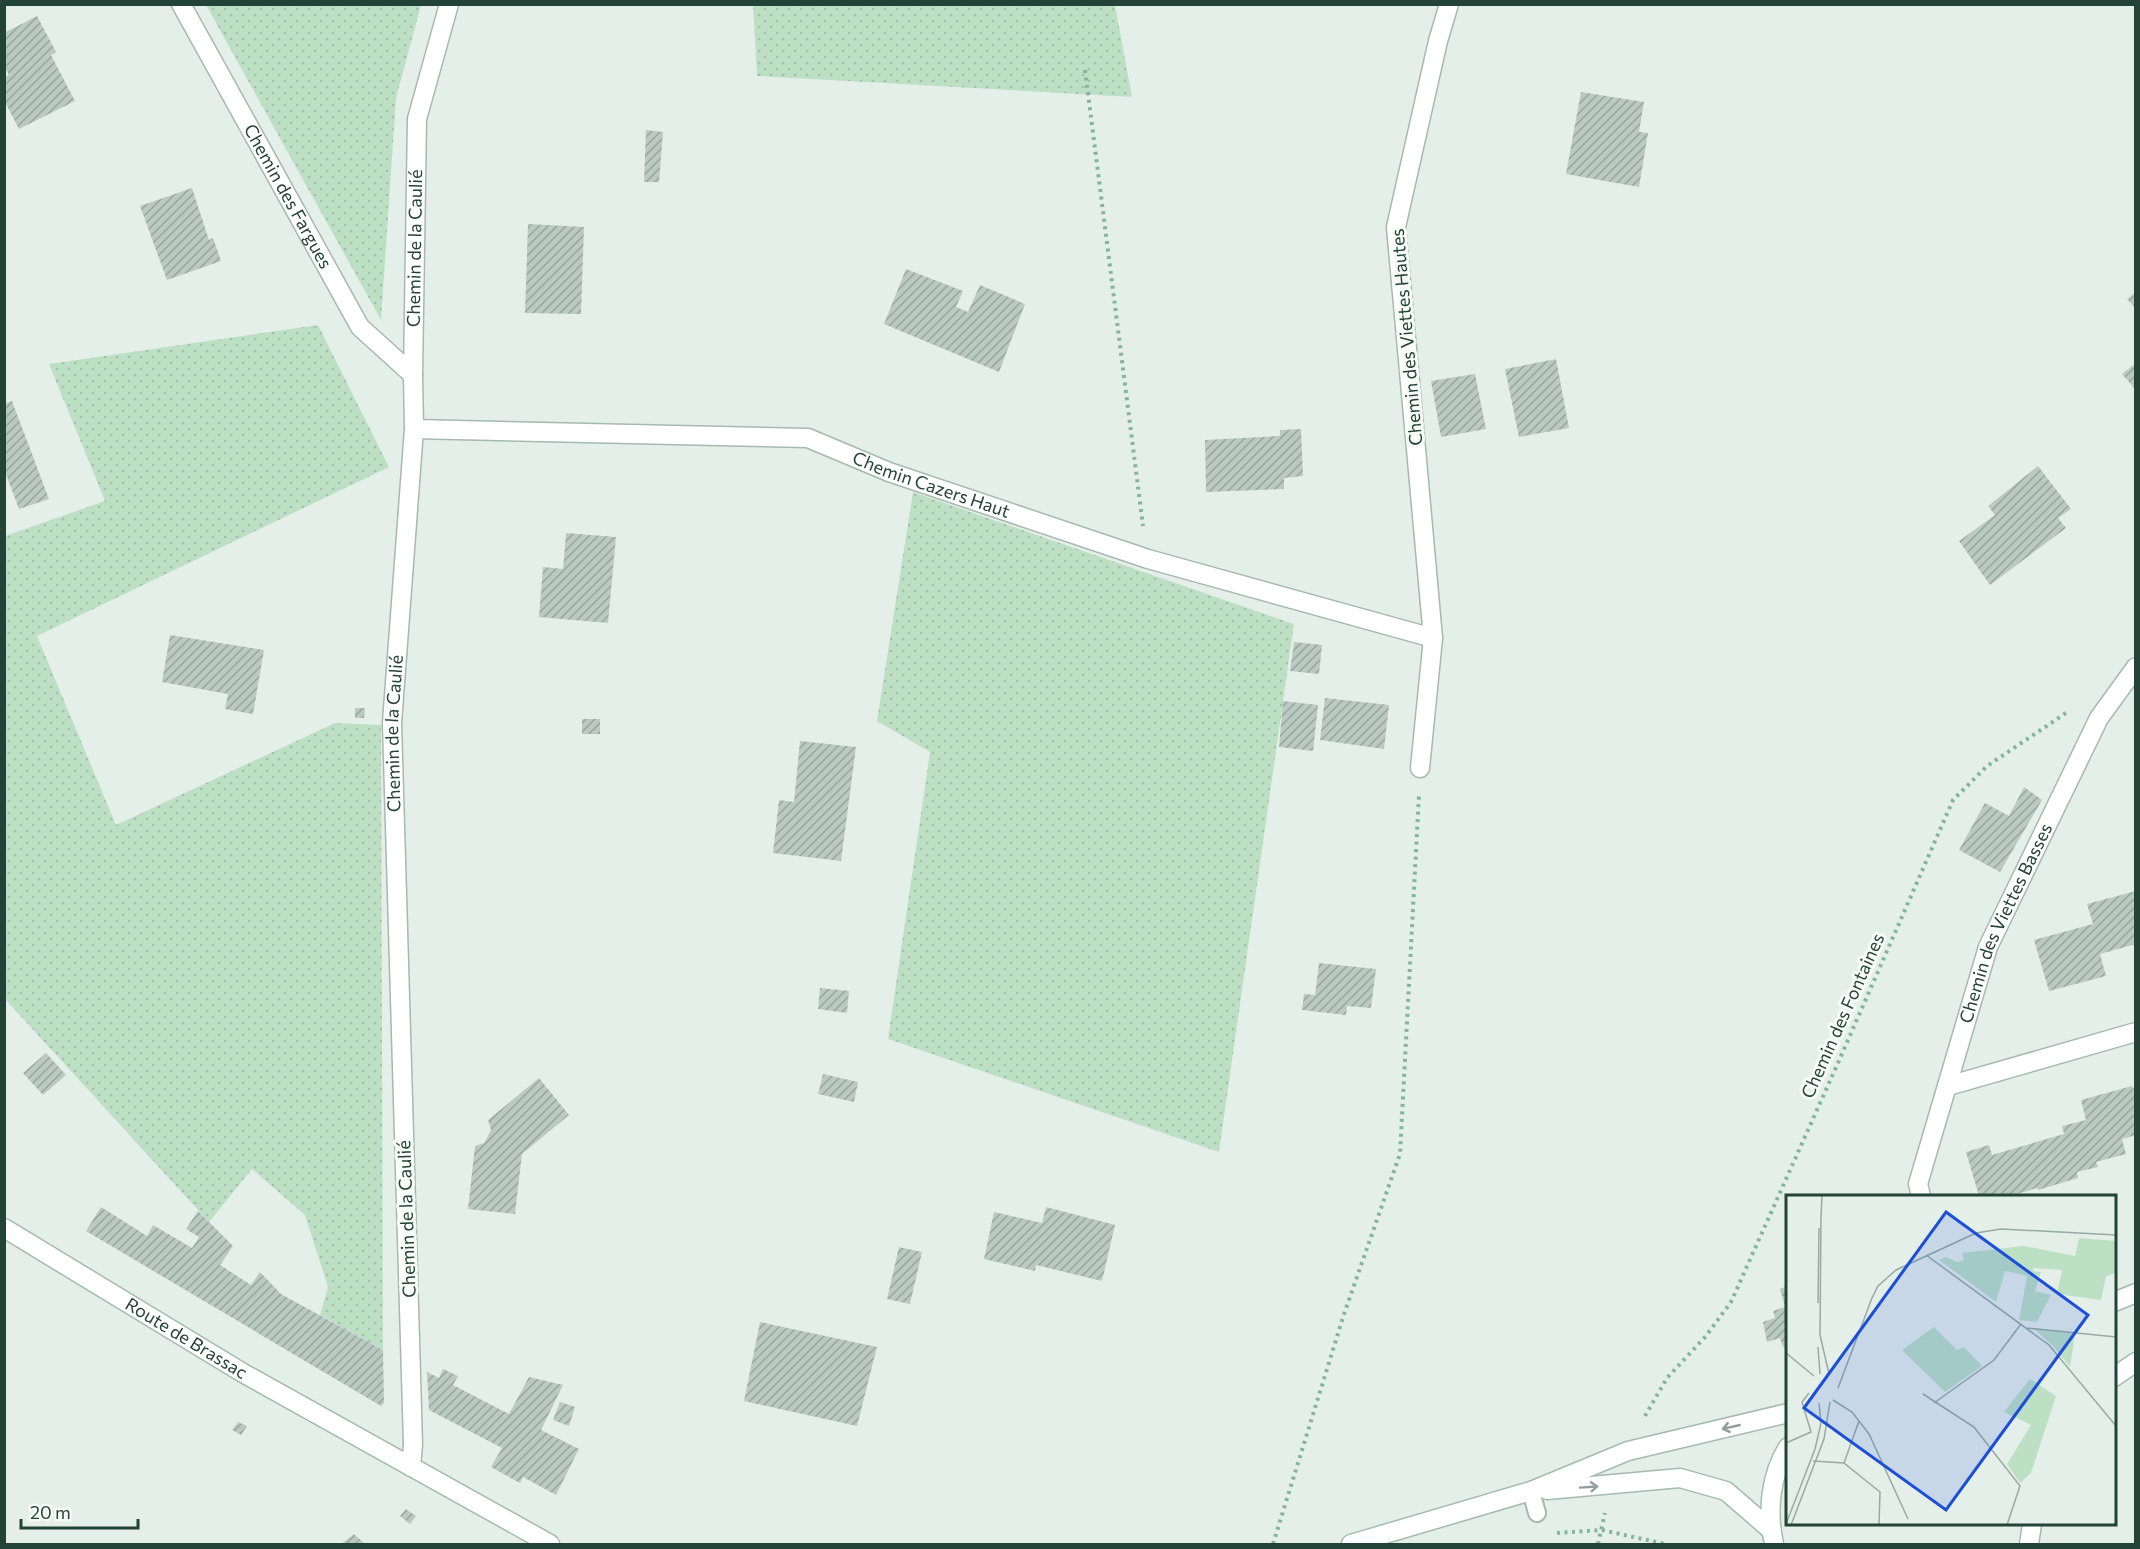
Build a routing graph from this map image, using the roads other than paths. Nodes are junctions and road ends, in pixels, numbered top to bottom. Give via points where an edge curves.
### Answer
1 (181, 4) edge
2 (449, 4) edge
3 (1449, 4) edge
4 (413, 375) junction
5 (414, 429) junction
6 (1433, 639) junction
7 (2136, 667) edge
8 (1420, 768) road end
9 (2136, 1032) edge
10 (1948, 1086) junction
11 (1921, 1195) edge
12 (4, 1228) edge
13 (2136, 1293) edge
14 (2116, 1302) edge
15 (2136, 1362) edge
16 (2116, 1376) edge
17 (1786, 1413) edge
18 (1786, 1450) edge
19 (411, 1467) junction
20 (1531, 1491) junction
21 (1537, 1513) dead end
22 (2032, 1525) edge
23 (1772, 1537) edge
24 (550, 1545) edge
25 (1352, 1545) edge
26 (2029, 1545) edge

1 - 4 street, Chemin des Fargues via 360,327
2 - 4 street, Chemin de la Caulié via 417,118
3 - 6 street, Chemin des Viettes Hautes via 1396,226
4 - 5 street, Chemin de la Caulié
5 - 6 street, Chemin Cazers Haut via 808,438 889,472 1148,560
5 - 19 street, Chemin de la Caulié via 392,723
6 - 8 street, Chemin des Viettes Hautes
7 - 10 street, Chemin des Viettes Basses via 2099,718 1988,947
9 - 10 street
10 - 11 street, Chemin des Viettes Basses via 1918,1184
12 - 19 street, Route de Brassac via 243,1373
13 - 14 street
15 - 16 street
17 -> 20 street via 1628,1451
18 - 23 street via 1770,1494
19 - 24 street, Route de Brassac
20 - 21 lane
20 -> 23 street via 1680,1478 1726,1491
20 - 25 street
22 - 26 street

